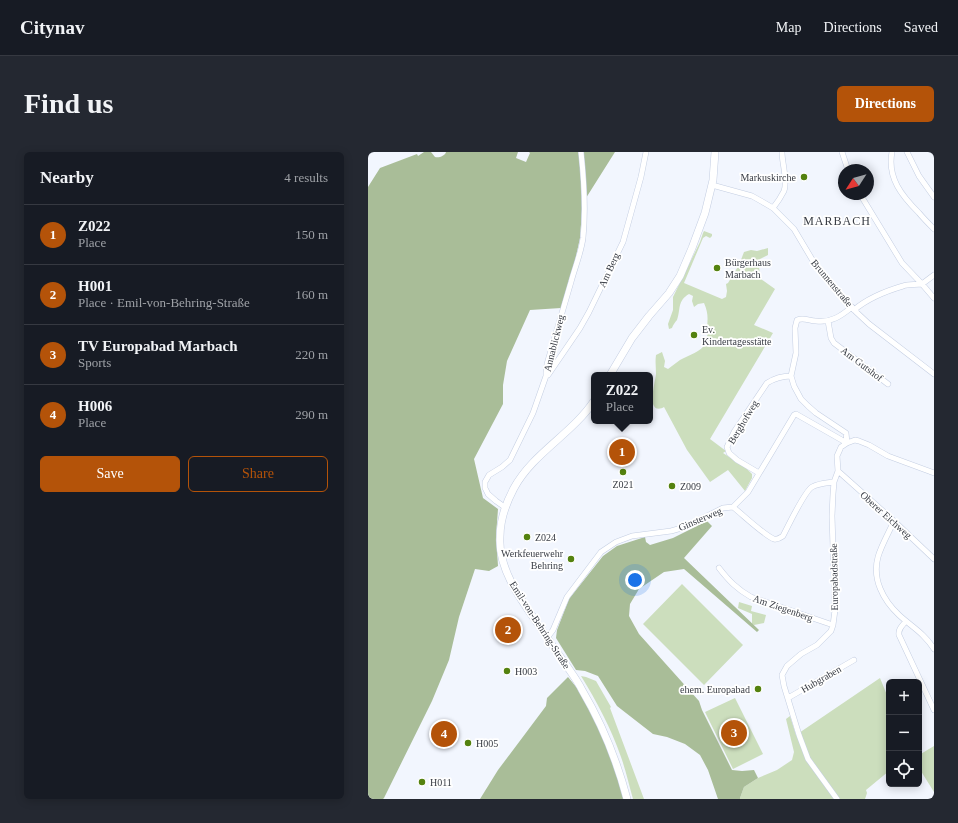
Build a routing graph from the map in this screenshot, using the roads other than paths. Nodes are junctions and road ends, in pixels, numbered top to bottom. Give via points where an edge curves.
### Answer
1 (581, 152) edge
2 (646, 152) edge
3 (715, 152) edge
4 (782, 152) edge
5 (842, 152) edge
6 (892, 152) edge
7 (907, 152) edge
8 (846, 164) edge
9 (712, 185) junction
10 (934, 197) edge
11 (864, 200) edge
12 (773, 208) junction
13 (934, 229) edge
14 (934, 275) edge
15 (922, 284) junction
16 (934, 298) edge
17 (853, 309) junction
18 (828, 321) junction
19 (612, 372) edge
20 (934, 374) edge
21 (546, 376) junction
22 (791, 376) junction
23 (888, 384) dead end
24 (591, 405) edge
25 (847, 443) junction
26 (838, 471) junction
27 (934, 473) edge
28 (759, 474) junction
29 (834, 482) junction
30 (734, 507) junction
31 (506, 508) junction
32 (894, 521) junction
33 (934, 559) edge
34 (719, 568) dead end
35 (906, 621) junction
36 (833, 625) junction
37 (547, 638) junction
38 (934, 649) edge
39 (854, 660) dead end
40 (788, 698) junction
41 (934, 710) edge
42 (627, 799) edge
43 (837, 799) edge

1 - 21 street, Annablickweg via 585,210 583,239 547,364
2 - 21 street, Am Berg via 642,177 623,242 580,328
3 - 9 main road
4 - 12 street via 784,191
5 - 8 street
6 - 13 street via 890,164 898,189
7 - 10 street
9 - 12 street, Brunnenstraße via 752,196
9 - 19 main road via 700,227 680,276 670,293 632,338
11 - 15 street via 902,263
12 - 17 street, Brunnenstraße via 794,229 816,266
14 - 15 street
15 - 16 street
15 - 17 street via 904,285 884,292
17 - 18 street
17 - 20 street, Brunnenstraße
18 - 22 street via 802,318 797,320 796,353
18 - 23 street, Am Gutshof via 834,343
21 - 31 street, Annablickweg via 533,412 510,460 489,475 485,482 488,494
22 - 25 street via 801,399 816,413 846,433
22 - 28 street, Berghofweg via 782,376 767,383 734,432 727,447 729,453 737,460
24 - 31 main road, Emil-von-Behring-Straße via 520,478
25 - 26 street, Europabadstraße via 837,456
25 - 27 street via 859,441 888,456
25 - 28 street, Ginsterweg via 796,414
26 - 29 street, Europabadstraße
26 - 32 street, Oberer Eichweg
28 - 30 street, Ginsterweg via 748,492
29 - 30 street via 820,483 810,488 783,536 777,539
29 - 36 street, Europabadstraße
30 - 37 street, Ginsterweg via 723,508 685,527 671,531 632,536 616,542 601,552 567,597 554,630
31 - 37 main road, Emil-von-Behring-Straße via 500,538 508,576
32 - 33 street, Oberer Eichweg
32 - 35 street via 878,555 876,573 884,597
34 - 36 street, Am Ziegenberg via 728,580 750,597
35 - 38 street via 924,635
35 - 41 street via 900,628 899,636
36 - 40 street, Europabadstraße via 831,631 817,645 787,666 782,675
37 - 42 main road, Emil-von-Behring-Straße via 582,689 598,719 616,762
39 - 40 street, Hubgraben
40 - 43 street, Europabadstraße via 808,759

